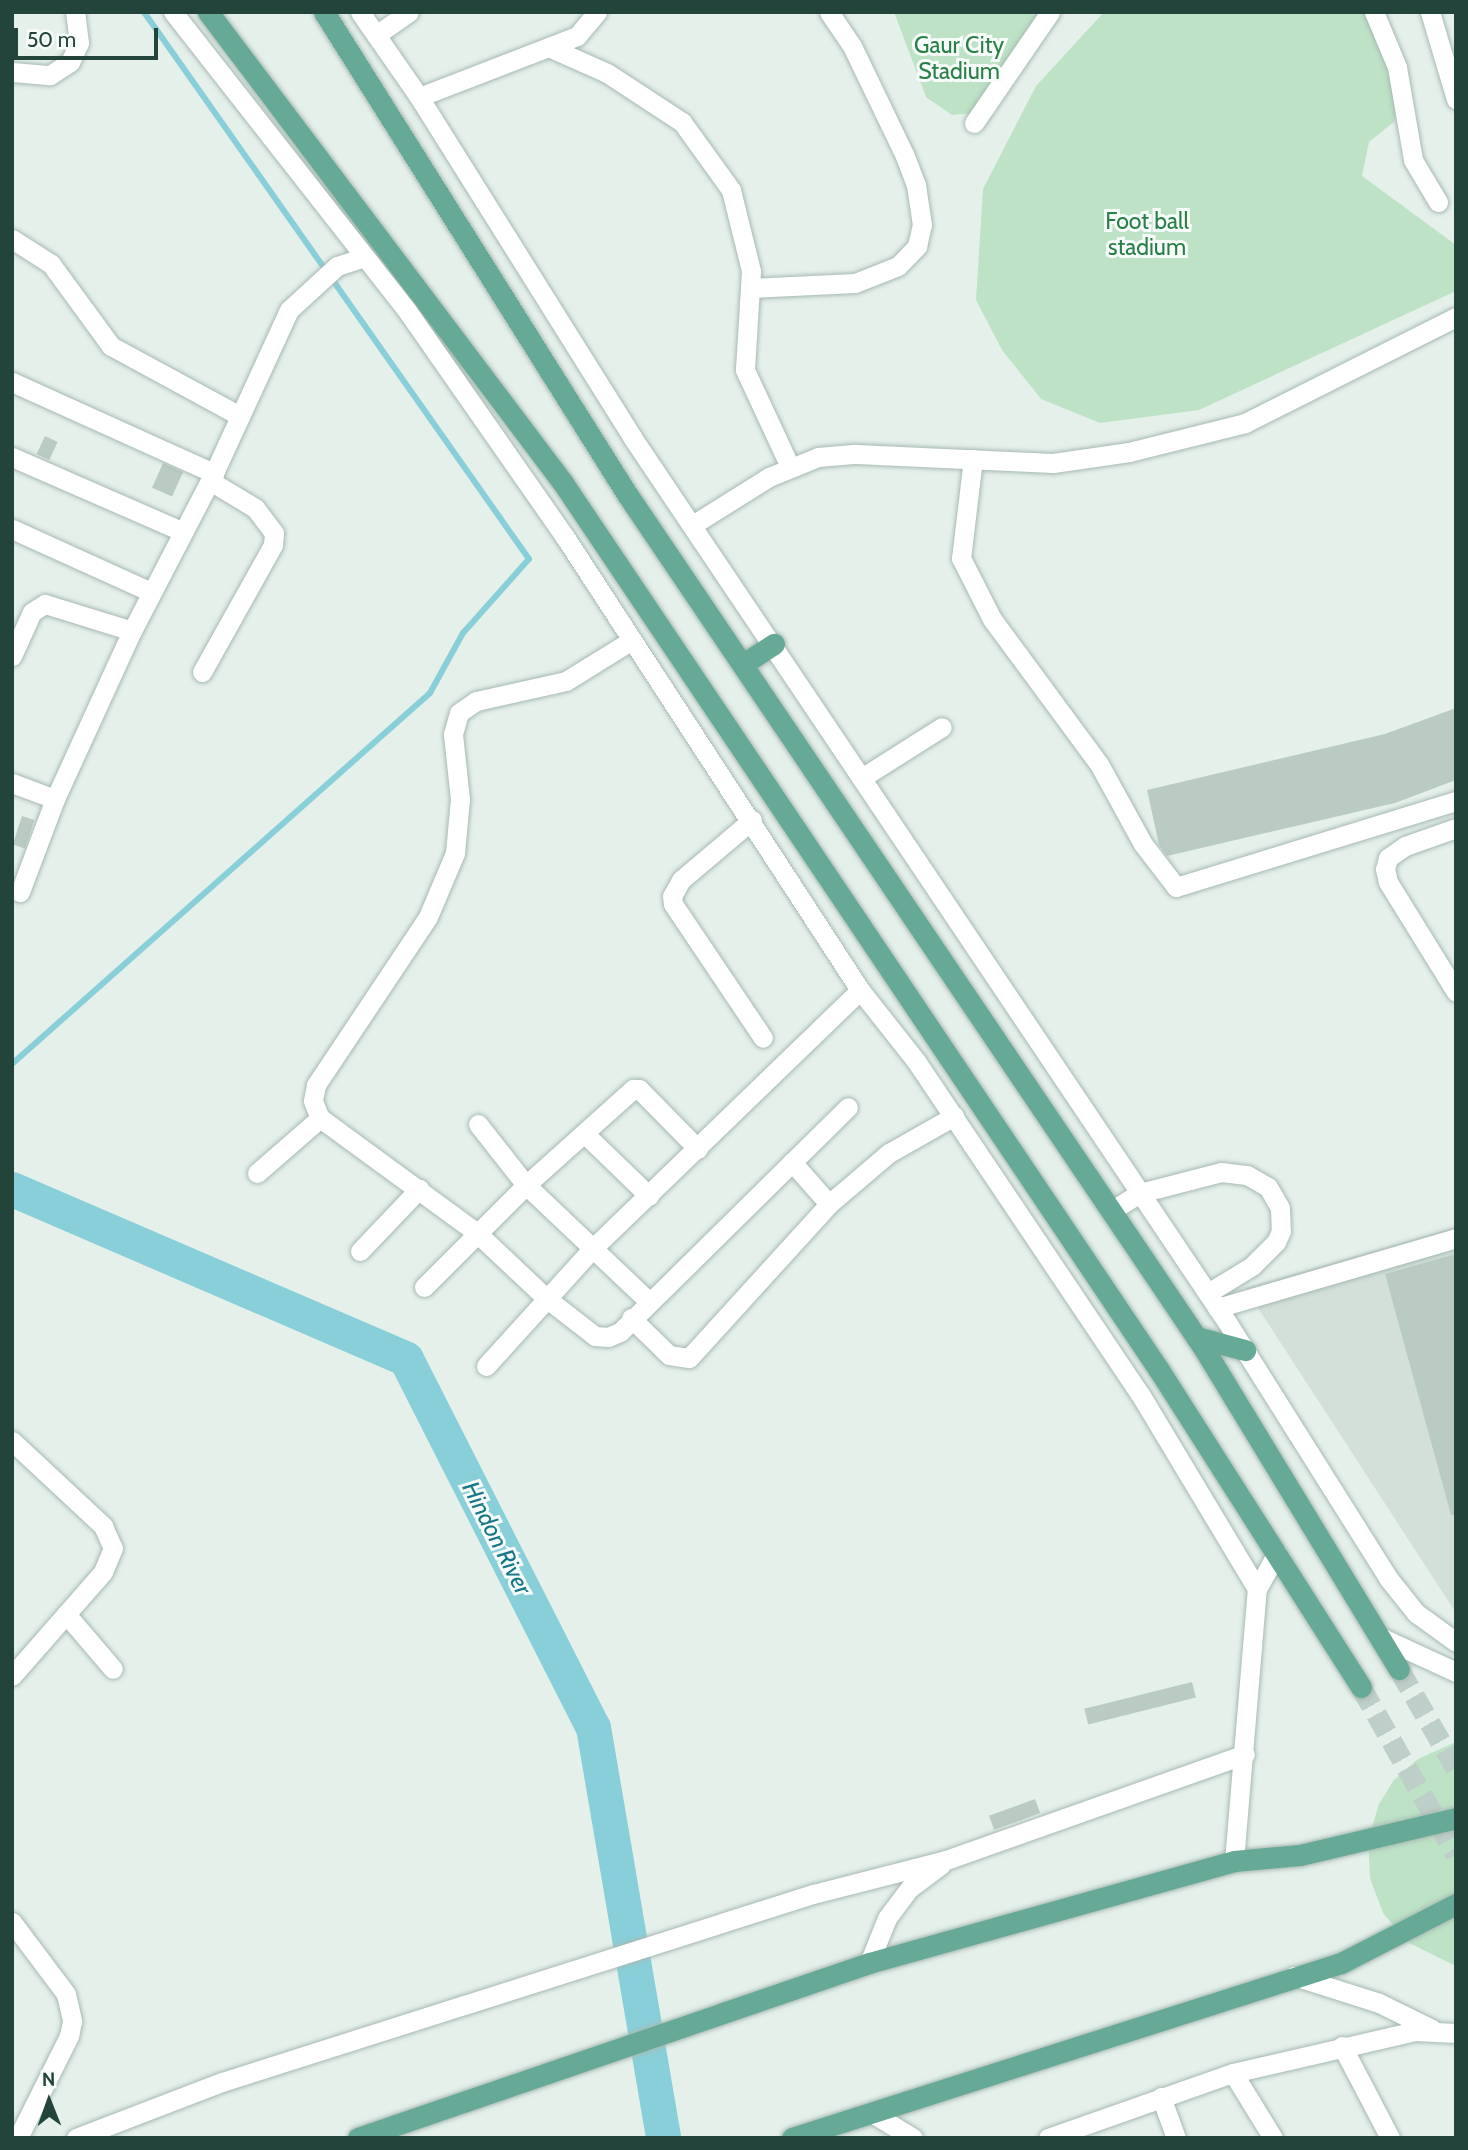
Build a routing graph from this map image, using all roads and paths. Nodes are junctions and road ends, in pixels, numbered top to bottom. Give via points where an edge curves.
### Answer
1 (75, 12) edge
2 (173, 12) edge
3 (208, 12) edge
4 (324, 12) edge
5 (360, 12) edge
6 (409, 12) edge
7 (597, 12) edge
8 (830, 12) edge
9 (1050, 12) edge
10 (1374, 12) edge
11 (1430, 12) edge
12 (376, 35) junction
13 (551, 48) junction
14 (12, 72) edge
15 (419, 97) junction
16 (1456, 99) edge
17 (974, 124) dead end
18 (1438, 202) dead end
19 (12, 239) edge
20 (365, 257) junction
21 (750, 288) junction
22 (1456, 317) edge
23 (12, 382) edge
24 (240, 416) junction
25 (12, 457) edge
26 (973, 459) junction
27 (790, 467) junction
28 (212, 477) junction
29 (694, 524) junction
30 (12, 529) edge
31 (181, 531) junction
32 (151, 592) junction
33 (132, 631) junction
34 (632, 640) junction
35 (775, 644) junction
36 (12, 656) edge
37 (743, 664) junction
38 (202, 672) dead end
39 (942, 727) dead end
40 (863, 777) junction
41 (12, 783) edge
42 (55, 799) junction
43 (1456, 801) edge
44 (752, 820) junction
45 (1456, 828) edge
46 (20, 892) dead end
47 (860, 990) junction
48 (1456, 992) edge
49 (763, 1038) dead end
50 (848, 1107) dead end
51 (954, 1116) junction
52 (320, 1118) junction
53 (478, 1124) dead end
54 (585, 1134) junction
55 (698, 1149) junction
56 (792, 1162) junction
57 (257, 1173) dead end
58 (526, 1185) junction
59 (419, 1189) junction
60 (1140, 1193) junction
61 (649, 1196) junction
62 (829, 1204) junction
63 (1111, 1211) junction
64 (477, 1233) junction
65 (1456, 1238) edge
66 (592, 1250) junction
67 (360, 1251) dead end
68 (424, 1287) dead end
69 (547, 1298) junction
70 (647, 1300) junction
71 (1213, 1301) junction
72 (632, 1318) junction
73 (1196, 1337) junction
74 (1245, 1350) junction
75 (486, 1366) dead end
76 (12, 1441) edge
77 (1277, 1553) junction
78 (1257, 1589) junction
79 (66, 1614) junction
80 (1380, 1637) junction
81 (1456, 1642) edge
82 (113, 1669) dead end
83 (1399, 1669) tunnel mouth
84 (1456, 1672) edge
85 (12, 1676) edge
86 (1361, 1687) tunnel mouth
87 (1245, 1754) junction
88 (1456, 1818) edge
89 (946, 1860) junction
90 (1234, 1861) junction
91 (1456, 1904) edge
92 (12, 1922) edge
93 (869, 1963) junction
94 (1294, 1976) junction
95 (1446, 2032) edge
96 (1342, 2046) junction
97 (1233, 2073) junction
98 (1161, 2096) junction
99 (872, 2113) junction
100 (18, 2138) edge
101 (76, 2138) edge
102 (358, 2138) edge
103 (792, 2138) edge
104 (913, 2138) edge
105 (1048, 2138) edge
106 (1176, 2138) edge
107 (1273, 2138) edge
108 (1390, 2138) edge

1 - 14 street via 79,43 70,62 50,75
2 - 20 street
3 - 77 main road via 563,483
4 - 37 main road via 600,453
5 - 12 street
6 - 12 street
7 - 13 street via 577,36
8 - 21 street via 852,46 916,185 922,225 917,246 898,266 866,281
9 - 17 street
10 - 18 street via 1397,67 1413,160
11 - 16 street
12 - 15 street
13 - 15 street
13 - 21 street via 607,74 682,122 731,190 751,271
15 - 29 street via 632,436
19 - 24 street via 51,264 111,346
20 - 24 street via 337,266 289,310
20 - 34 street via 565,537
21 - 27 street via 745,370
22 - 26 street via 1245,423 1129,452 1053,463
23 - 28 street
24 - 28 street
25 - 31 street
26 - 27 street via 856,454 818,457
26 - 43 street via 961,558 992,619 1099,764 1143,844 1176,887
27 - 29 street
28 - 31 street
28 - 38 street via 255,508 274,533 273,545
29 - 35 street
30 - 32 street
31 - 32 street
32 - 33 street
33 - 36 street via 45,604 32,612
33 - 42 street
34 - 44 street
34 - 52 street via 565,681 475,701 459,713 453,734 460,799 454,853 428,917 317,1085 313,1101
35 - 37 main road
35 - 40 street
37 - 63 main road
39 - 40 street
40 - 60 street
41 - 42 street
42 - 46 street
44 - 47 street
44 - 49 street via 681,880 672,896
45 - 48 street via 1405,846 1388,858 1385,869 1388,883
47 - 51 street
47 - 55 street
50 - 56 street
51 - 62 street via 889,1153
51 - 78 street via 1140,1394
52 - 57 street
52 - 59 street via 336,1134
53 - 58 street
54 - 55 street via 637,1088
54 - 58 street
54 - 61 street
55 - 61 street
56 - 62 street
56 - 70 street
58 - 64 street
58 - 66 street
59 - 64 street
59 - 67 street
60 - 63 street
60 - 71 street
60 - 71 street via 1234,1172 1259,1181 1276,1199 1282,1219 1276,1242
61 - 66 street
62 - 72 street via 689,1358 669,1356
63 - 73 main road
64 - 68 street
64 - 69 street
65 - 71 street
66 - 69 street
66 - 70 street
69 - 72 street via 595,1336 620,1332
69 - 75 street
70 - 72 street
71 - 74 street
73 - 74 main road
73 - 80 main road
74 - 81 street via 1388,1578 1416,1613
76 - 79 street via 111,1537 110,1560
77 - 78 street
77 - 86 main road
78 - 87 street
79 - 82 street
79 - 85 street
80 - 83 main road
80 - 84 street
87 - 89 street
87 - 90 street
88 - 90 main road via 1300,1855
89 - 93 street via 910,1888 887,1918
89 - 101 street via 758,1912 168,2101
90 - 93 main road
91 - 94 main road via 1341,1963
92 - 100 street via 66,1994 72,2021 69,2036
93 - 102 main road
94 - 95 street via 1379,2003
94 - 99 main road
95 - 96 street via 1415,2031
96 - 97 street
96 - 108 street
97 - 98 street
97 - 107 street
98 - 105 street
98 - 106 street
99 - 103 main road
99 - 104 street

